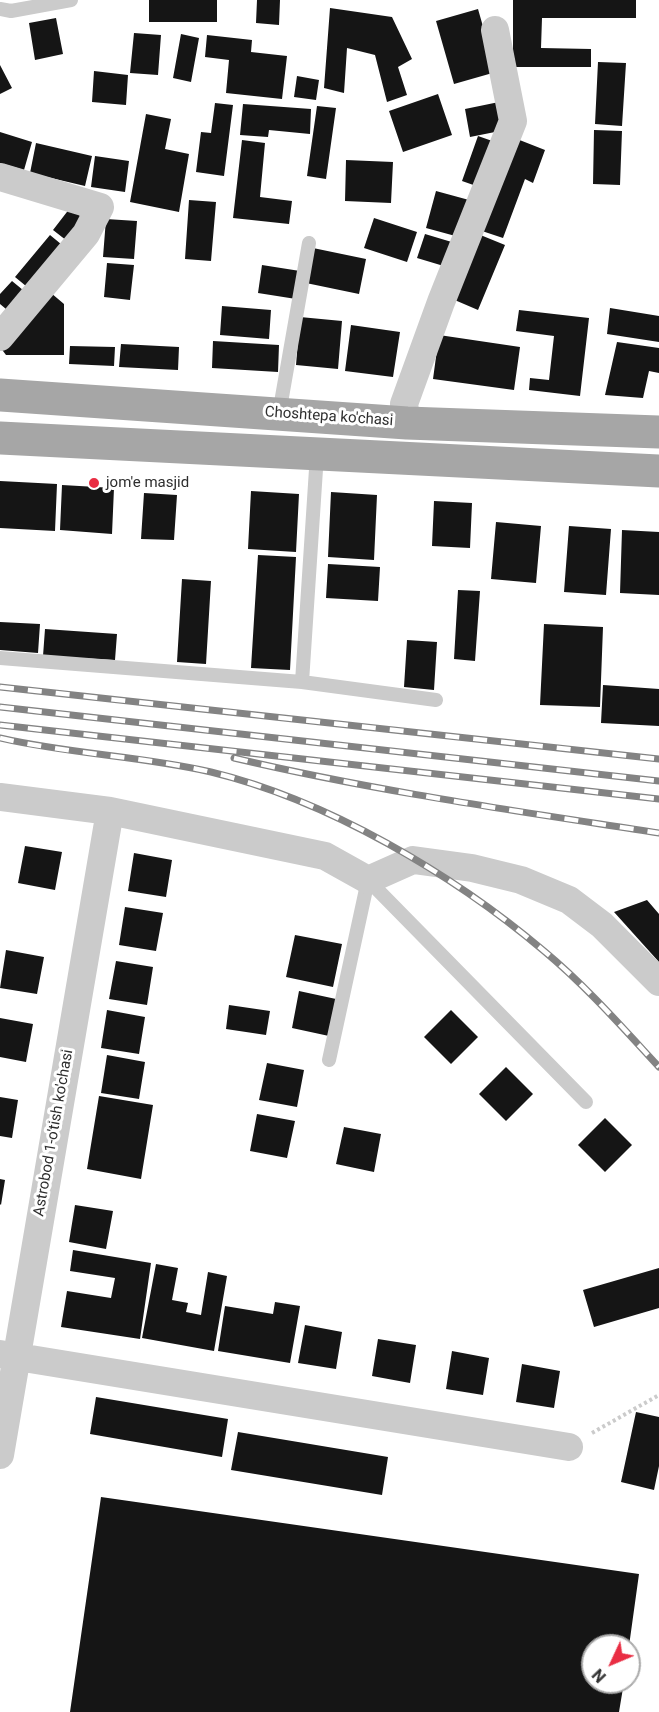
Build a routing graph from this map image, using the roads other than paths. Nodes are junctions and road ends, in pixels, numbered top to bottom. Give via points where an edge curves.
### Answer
1 (71, 0) edge
2 (0, 9) edge
3 (495, 30) dead end
4 (0, 177) edge
5 (309, 243) dead end
6 (0, 337) edge
7 (0, 395) edge
8 (279, 414) junction
9 (407, 423) junction
10 (659, 432) edge
11 (0, 438) edge
12 (317, 454) junction
13 (659, 471) edge
14 (0, 658) edge
15 (302, 682) junction
16 (436, 700) dead end
17 (0, 797) edge
18 (110, 811) junction
19 (368, 880) junction
20 (659, 982) edge
21 (328, 1060) dead end
22 (586, 1102) dead end
23 (8, 1355) edge
24 (569, 1447) road end
25 (0, 1455) edge

1 - 2 lane via 11,11
3 - 9 street via 513,121 405,404
4 - 6 street via 100,207 86,234
5 - 8 lane
7 - 8 main road, Choshtepa ko'chasi
8 - 9 main road, Choshtepa ko'chasi
9 - 10 main road, Choshtepa ko'chasi
11 - 12 main road
12 - 13 main road
12 - 15 lane
14 - 15 lane
15 - 16 lane
17 - 18 street
18 - 19 street via 325,856
18 - 23 street, Astrobod 1-o'tish ko'chasi
19 - 20 street via 413,860 521,880 569,900 602,925
19 - 21 lane
19 - 22 lane
23 - 24 street
23 - 25 street, Astrobod 1-o'tish ko'chasi

